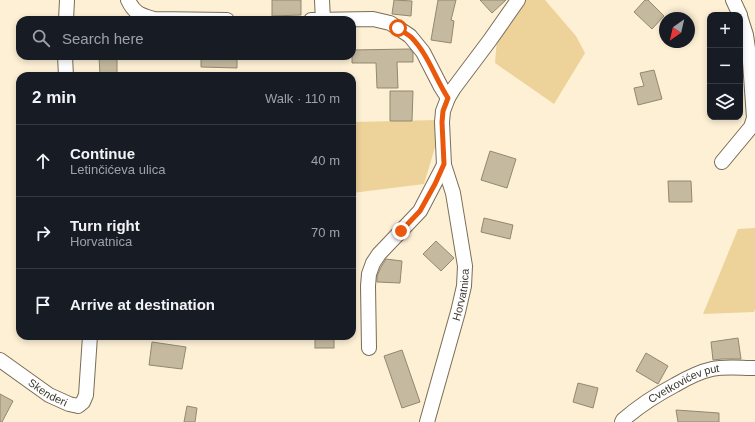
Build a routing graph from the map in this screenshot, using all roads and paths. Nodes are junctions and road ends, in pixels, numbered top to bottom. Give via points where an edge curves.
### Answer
1 (67, 0) edge
2 (128, 0) edge
3 (322, 0) edge
4 (518, 0) edge
5 (733, 0) edge
6 (738, 12) edge
7 (66, 16) edge
8 (144, 16) edge
9 (323, 16) edge
10 (356, 19) edge
11 (743, 26) edge
12 (66, 60) edge
13 (66, 72) edge
14 (448, 98) junction
15 (722, 162) dead end
16 (444, 164) junction
17 (90, 340) edge
18 (369, 348) dead end
19 (0, 360) edge
20 (755, 368) edge
21 (427, 422) edge
22 (622, 422) edge

1 - 7 street
2 - 8 street via 133,10
3 - 9 street
4 - 14 street, Horvatnica
5 - 6 street
10 - 14 street via 373,19 390,23 410,36 423,52
11 - 15 street via 750,62 754,118 751,127
12 - 13 street
14 - 16 street, Horvatnica via 442,122
16 - 18 street, Horvatnica via 420,211 373,263 368,286
16 - 21 street, Horvatnica via 453,193 462,244 464,286
17 - 19 street, Skenderi via 86,395 78,406 49,395
20 - 22 street, Cvetkovićev put via 713,369 690,376 640,406

